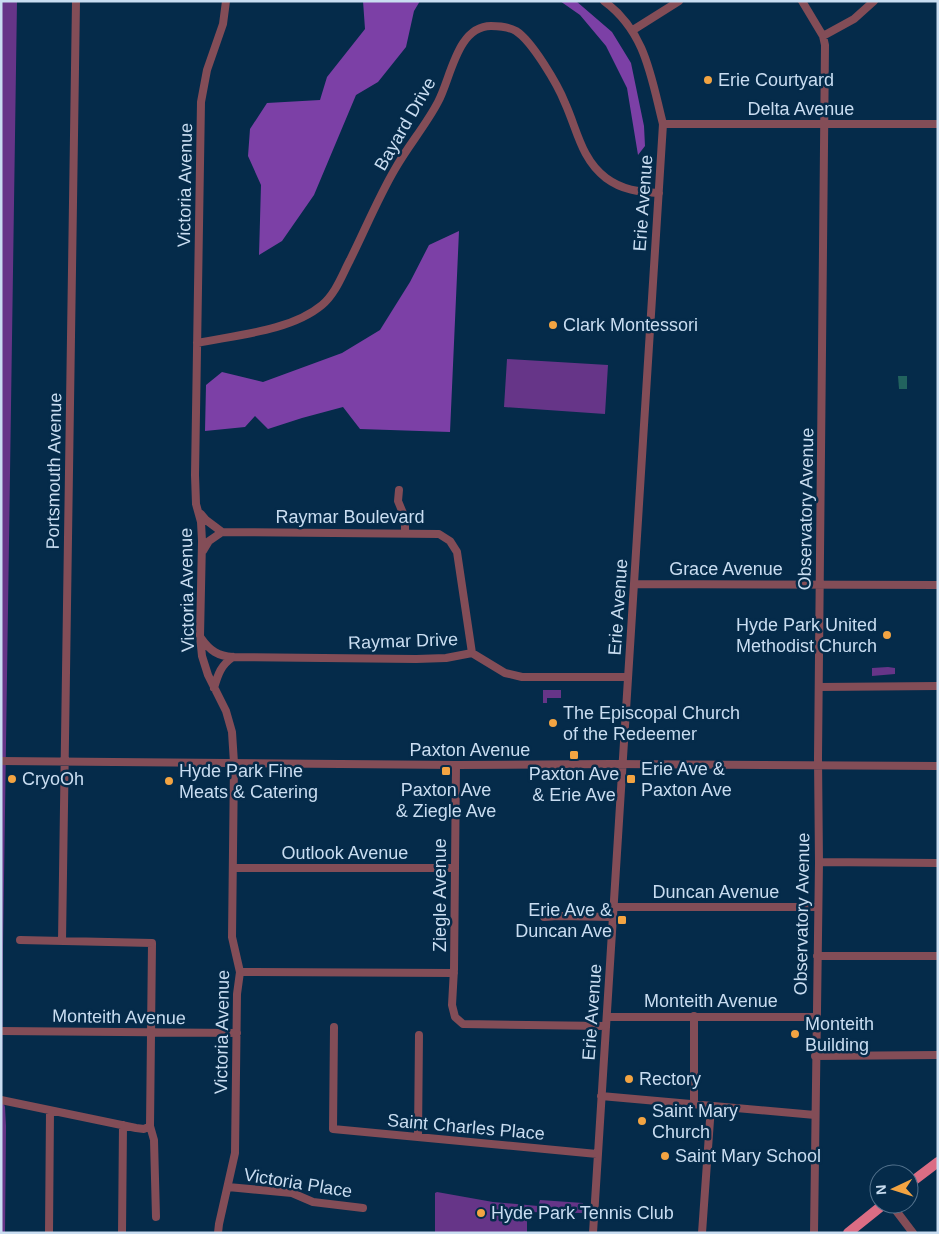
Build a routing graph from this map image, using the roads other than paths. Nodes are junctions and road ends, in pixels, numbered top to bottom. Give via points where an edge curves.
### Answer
1 (76, 1) edge
2 (226, 1) edge
3 (604, 1) edge
4 (679, 1) edge
5 (802, 1) edge
6 (874, 1) edge
7 (633, 30) junction
8 (823, 36) junction
9 (824, 123) junction
10 (664, 124) junction
11 (938, 124) edge
12 (659, 193) junction
13 (197, 344) junction
14 (399, 490) dead end
15 (199, 513) junction
16 (222, 532) junction
17 (405, 533) junction
18 (202, 553) junction
19 (635, 584) junction
20 (820, 585) junction
21 (938, 585) edge
22 (200, 636) junction
23 (472, 653) junction
24 (233, 657) junction
25 (627, 676) junction
26 (938, 686) edge
27 (819, 687) junction
28 (214, 688) junction
29 (1, 761) edge
30 (64, 762) junction
31 (234, 763) junction
32 (622, 764) junction
33 (456, 765) junction
34 (818, 766) junction
35 (938, 766) edge
36 (819, 862) junction
37 (938, 863) edge
38 (234, 868) junction
39 (456, 868) junction
40 (614, 907) junction
41 (818, 907) junction
42 (544, 917) dead end
43 (613, 917) junction
44 (20, 940) dead end
45 (62, 940) junction
46 (817, 956) junction
47 (938, 956) edge
48 (240, 972) junction
49 (454, 973) junction
50 (694, 1016) junction
51 (816, 1016) junction
52 (607, 1017) junction
53 (606, 1026) junction
54 (334, 1027) dead end
55 (1, 1031) edge
56 (152, 1032) junction
57 (237, 1033) junction
58 (419, 1035) dead end
59 (938, 1055) edge
60 (815, 1056) junction
61 (602, 1096) junction
62 (1, 1100) edge
63 (694, 1104) junction
64 (711, 1106) junction
65 (50, 1111) junction
66 (815, 1115) junction
67 (123, 1126) junction
68 (150, 1126) junction
69 (418, 1137) junction
70 (597, 1154) junction
71 (938, 1162) edge
72 (919, 1176) edge
73 (228, 1187) junction
74 (363, 1208) dead end
75 (872, 1214) edge
76 (899, 1214) edge
77 (156, 1217) dead end
78 (122, 1232) edge
79 (49, 1233) edge
80 (218, 1233) edge
81 (593, 1233) edge
82 (702, 1233) edge
83 (814, 1233) edge
84 (848, 1233) edge
85 (913, 1233) edge

1 - 30 street, Portsmouth Avenue
2 - 13 street, Victoria Avenue via 223,24 207,70 201,102
3 - 7 street, Erie Avenue
4 - 7 street
5 - 8 street, Observatory Avenue
6 - 8 street via 854,19
7 - 10 street, Erie Avenue via 647,62
8 - 9 street, Observatory Avenue
9 - 10 street, Delta Avenue
9 - 11 street, Delta Avenue
9 - 20 street, Observatory Avenue
10 - 12 street, Erie Avenue
12 - 13 street, Bayard Drive via 631,191 598,171 584,153 565,101 524,38 502,26 485,26 466,38 458,48 431,116 395,168 337,286 323,304 303,319 281,326
12 - 19 street, Erie Avenue
13 - 15 street, Victoria Avenue via 194,475
14 - 17 street via 398,501 405,518
15 - 16 street
15 - 18 street, Victoria Avenue
16 - 17 street, Raymar Boulevard
16 - 18 street via 209,541
17 - 23 street, Raymar Boulevard via 438,534 454,546
18 - 22 street, Victoria Avenue
19 - 20 street, Grace Avenue
19 - 25 street, Erie Avenue
20 - 21 street, Grace Avenue
20 - 27 street, Observatory Avenue
22 - 24 street, Raymar Drive via 214,652
22 - 28 street, Victoria Avenue via 205,666
23 - 24 street, Raymar Drive via 416,659
23 - 25 street, Raymar Drive via 505,673 522,677
24 - 28 street via 219,671
25 - 32 street, Erie Avenue
26 - 27 street
27 - 34 street, Observatory Avenue
28 - 31 street, Victoria Avenue via 232,732
29 - 30 street, Paxton Avenue
30 - 31 street, Paxton Avenue
30 - 45 street, Portsmouth Avenue
31 - 33 street, Paxton Avenue
31 - 38 street, Victoria Avenue
32 - 33 street, Paxton Avenue
32 - 34 street, Paxton Avenue
32 - 40 street, Erie Avenue
33 - 39 street, Ziegle Avenue
34 - 35 street, Paxton Avenue
34 - 36 street, Observatory Avenue
36 - 37 street
36 - 41 street, Observatory Avenue
38 - 39 street, Outlook Avenue
38 - 48 street, Victoria Avenue via 232,936
39 - 49 street, Ziegle Avenue
40 - 41 street, Duncan Avenue
40 - 43 street, Erie Avenue
41 - 46 street, Observatory Avenue
42 - 43 street
43 - 52 street, Erie Avenue
44 - 45 street
45 - 56 street via 152,943
46 - 47 street
46 - 51 street, Observatory Avenue
48 - 49 street
48 - 57 street, Victoria Avenue
49 - 53 street, Ziegle Avenue via 453,1012 463,1024
50 - 51 street, Monteith Avenue
50 - 52 street, Monteith Avenue
50 - 63 street
51 - 60 street, Observatory Avenue
52 - 53 street, Erie Avenue
53 - 61 street, Erie Avenue
54 - 69 street, Saint Charles Place via 333,1129
55 - 56 street, Monteith Avenue
56 - 57 street, Monteith Avenue
56 - 68 street
57 - 73 street, Victoria Avenue via 236,1153
58 - 69 street
59 - 60 street
60 - 66 street, Observatory Avenue
61 - 63 street
61 - 70 street, Erie Avenue
62 - 65 street
63 - 64 street
64 - 66 street
64 - 82 street
65 - 67 street
65 - 79 street
66 - 83 street, Observatory Avenue
67 - 68 street via 144,1129
67 - 78 street
68 - 77 street via 154,1140
69 - 70 street, Saint Charles Place
70 - 81 street, Erie Avenue
71 - 72 main road
73 - 74 street, Victoria Place via 292,1193 313,1202
73 - 80 street, Victoria Avenue
75 - 84 main road
76 - 85 street

